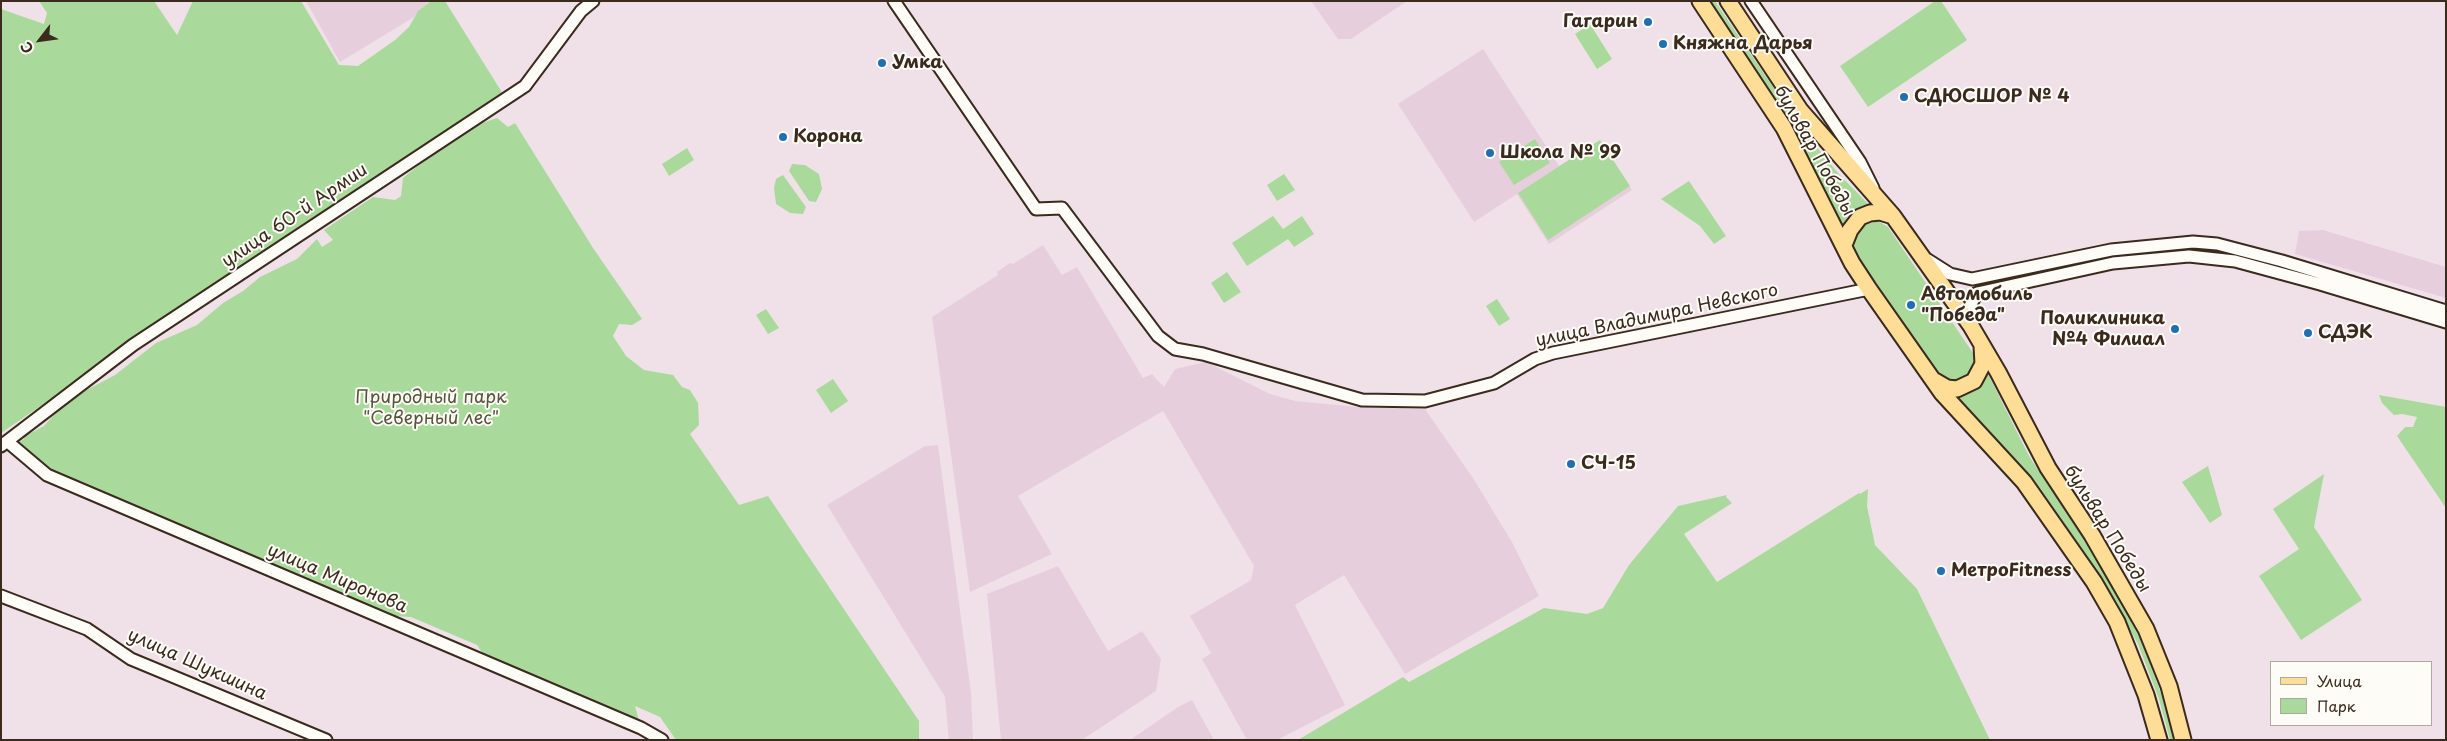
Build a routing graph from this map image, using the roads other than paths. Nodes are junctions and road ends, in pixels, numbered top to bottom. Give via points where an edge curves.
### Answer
1 (593, 1) edge
2 (894, 1) edge
3 (1700, 1) edge
4 (1728, 1) edge
5 (1751, 1) edge
6 (1878, 198) junction
7 (1893, 216) junction
8 (1844, 245) junction
9 (1921, 254) junction
10 (1869, 288) junction
11 (2446, 311) edge
12 (2446, 322) edge
13 (1971, 326) junction
14 (1982, 345) junction
15 (1933, 380) junction
16 (5, 444) edge
17 (1, 596) edge
18 (661, 739) edge
19 (326, 740) edge
20 (2159, 740) edge
21 (2183, 740) edge

1 - 16 street, улица 60-й Армии via 581,11 525,86 133,345
2 - 10 street, улица Владимира Невского via 1036,208 1062,208 1158,336 1180,351 1203,354 1362,400 1425,402 1494,383 1535,359 1553,353
3 - 8 main road, бульвар Победы via 1784,128
4 - 6 main road, бульвар Победы via 1800,110
5 - 6 street via 1860,162
6 - 7 main road, бульвар Победы
7 - 8 main road, бульвар Победы via 1880,212 1860,217
7 - 9 main road, бульвар Победы
8 - 10 main road, бульвар Победы
9 - 11 street via 1935,267 1972,279 2111,250 2193,242 2217,244
9 - 13 main road, бульвар Победы
10 - 15 main road, бульвар Победы
12 - 13 street via 2235,261 2188,256 2113,263 1977,293 1970,306
13 - 14 main road, бульвар Победы
14 - 15 main road via 1983,364 1974,381 1957,389 1947,388
14 - 21 main road, бульвар Победы via 2048,468 2092,535 2146,629 2169,686
15 - 20 main road, бульвар Победы via 2024,482 2094,582 2117,622 2146,695
16 - 18 street, улица Миронова via 47,475
17 - 19 street, улица Шукшина via 87,629 131,659

